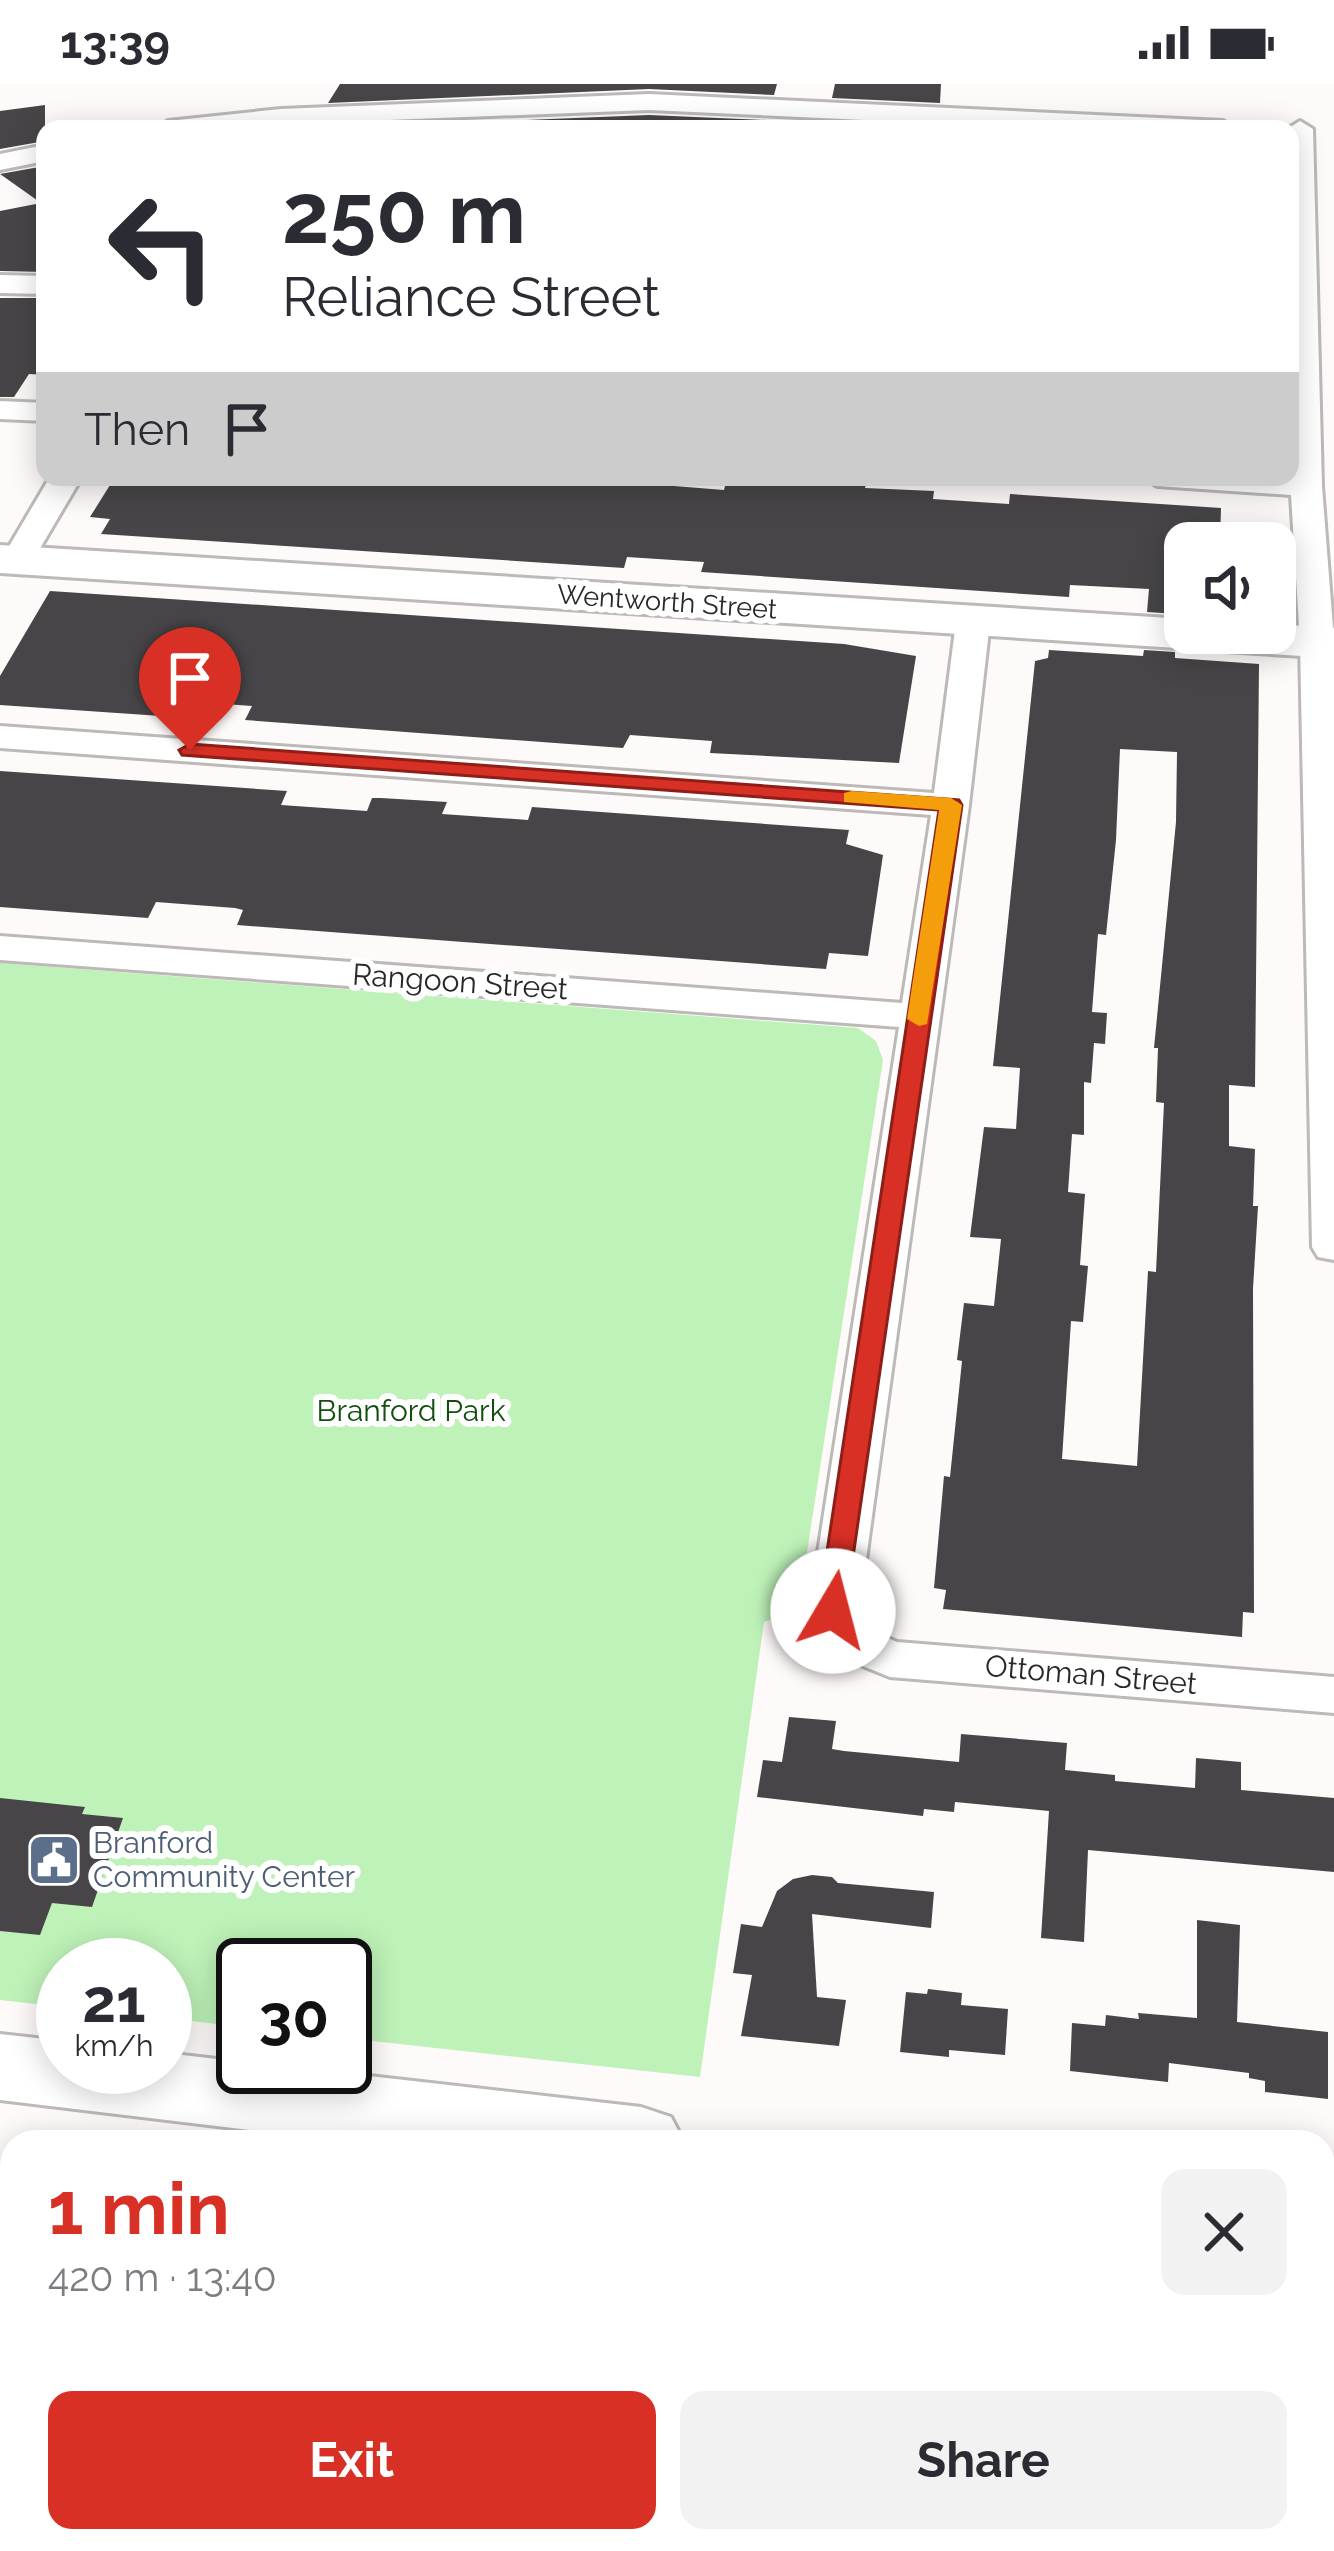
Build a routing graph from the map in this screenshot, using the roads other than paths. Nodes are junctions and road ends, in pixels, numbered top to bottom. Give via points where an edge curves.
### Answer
1 (253, 120) edge
2 (1031, 120) edge
3 (1305, 128) edge
4 (36, 155) edge
5 (0, 162) edge
6 (1299, 201) edge
7 (0, 284) edge
8 (36, 285) edge
9 (1299, 369) edge
10 (0, 410) edge
11 (36, 412) edge
12 (60, 486) edge
13 (1299, 486) edge
14 (1306, 486) junction
15 (6, 569) edge
16 (973, 622) junction
17 (1325, 643) edge
18 (0, 737) edge
19 (951, 805) junction
20 (0, 948) edge
21 (919, 1016) junction
22 (1334, 1247) edge
23 (1334, 1695) edge
24 (0, 2067) edge
25 (538, 2130) edge

1 - 2 street via 649,102
3 - 6 street
4 - 5 street
7 - 8 street
9 - 14 street
10 - 11 street
12 - 15 street
13 - 14 street
14 - 17 street
15 - 16 street, Wentworth Street
16 - 17 street, Wentworth Street
16 - 19 street
17 - 22 street
18 - 19 street
19 - 21 street
20 - 21 street, Rangoon Street
21 - 23 street, Ottoman Street via 833,1611 851,1642 890,1658
24 - 25 street

